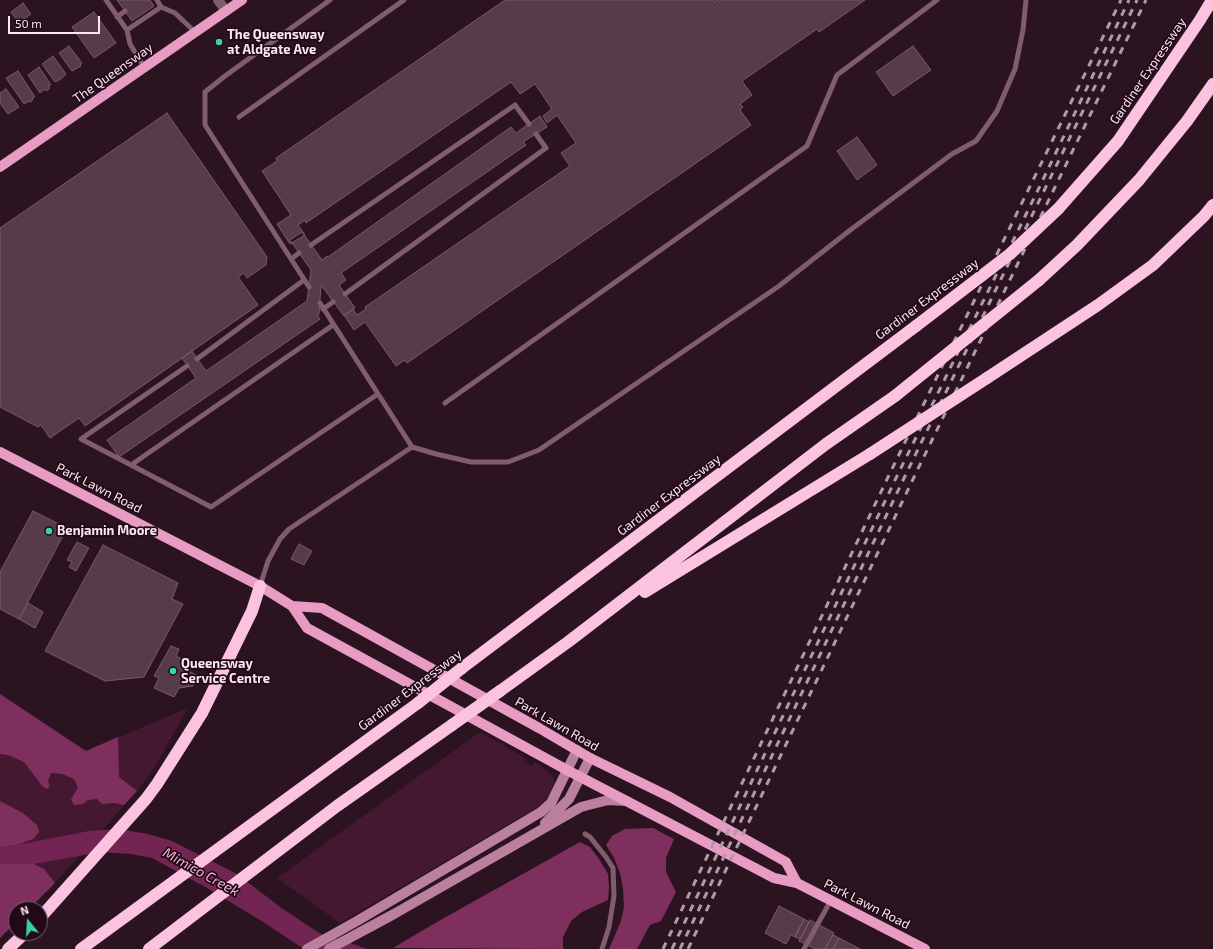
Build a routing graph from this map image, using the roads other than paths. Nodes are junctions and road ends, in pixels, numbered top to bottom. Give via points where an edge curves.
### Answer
1 (106, 0) edge
2 (157, 0) edge
3 (218, 0) edge
4 (242, 0) edge
5 (330, 0) edge
6 (404, 0) edge
7 (937, 0) edge
8 (1026, 0) edge
9 (1212, 0) edge
10 (161, 6) junction
11 (226, 11) junction
12 (125, 12) dead end
13 (117, 16) junction
14 (127, 30) junction
15 (195, 32) junction
16 (144, 67) junction
17 (1213, 84) edge
18 (239, 117) dead end
19 (529, 124) dead end
20 (536, 134) dead end
21 (0, 167) edge
22 (1213, 205) edge
23 (311, 245) dead end
24 (299, 253) dead end
25 (291, 259) junction
26 (304, 280) junction
27 (309, 287) dead end
28 (345, 294) dead end
29 (333, 302) dead end
30 (320, 303) dead end
31 (323, 309) junction
32 (333, 325) junction
33 (197, 359) dead end
34 (187, 366) dead end
35 (378, 394) junction
36 (445, 403) dead end
37 (412, 447) junction
38 (0, 452) edge
39 (130, 465) junction
40 (260, 586) junction
41 (292, 606) junction
42 (568, 642) junction
43 (578, 750) junction
44 (590, 758) junction
45 (567, 770) junction
46 (581, 777) junction
47 (628, 801) junction
48 (536, 832) junction
49 (585, 834) dead end
50 (797, 883) junction
51 (831, 900) junction
52 (48, 909) edge
53 (16, 941) edge
54 (8, 949) edge
55 (81, 949) edge
56 (148, 949) edge
57 (307, 949) edge
58 (329, 949) edge
59 (602, 949) edge
60 (804, 949) edge
61 (925, 949) edge

1 - 13 lane
2 - 10 lane
3 - 11 street
4 - 11 main road, The Queensway
5 - 25 lane via 205,92 205,125
6 - 18 lane
7 - 36 lane via 837,75 807,146
8 - 37 lane via 1015,69 997,111 976,141 952,154 849,230 779,286 540,450 508,462 471,462
9 - 55 highway, Gardiner Expressway, bridge via 1118,141 1058,209 1010,254 418,703
10 - 14 lane
10 - 15 lane via 175,13
11 - 15 main road, The Queensway
12 - 13 lane
13 - 14 lane
14 - 16 lane via 130,44
15 - 16 main road, The Queensway
16 - 21 main road, The Queensway
17 - 42 highway, bridge via 1139,180 1077,245 1039,280 895,396 826,444
19 - 23 lane via 515,104
20 - 28 lane via 546,148
22 - 42 highway, bridge via 1153,265 1098,305 870,454 644,592
24 - 25 lane
25 - 26 lane
26 - 27 lane
26 - 33 lane
29 - 31 lane
30 - 31 lane
31 - 32 lane
32 - 35 lane
32 - 39 lane
34 - 39 lane via 81,440
35 - 37 lane
35 - 39 lane via 211,507
37 - 40 lane via 289,529 280,539 268,561
38 - 40 main road, Park Lawn Road
40 - 41 main road, Park Lawn Road
40 - 52 highway via 252,610 202,713 157,784
41 - 43 main road, Park Lawn Road via 322,608
41 - 45 main road, Park Lawn Road via 306,628
42 - 56 highway, bridge via 338,806
43 - 44 main road, Park Lawn Road
43 - 45 main road
44 - 46 main road
44 - 50 main road, Park Lawn Road via 670,798 786,862
45 - 46 main road, Park Lawn Road
45 - 57 main road via 551,803 541,812
46 - 47 main road, Park Lawn Road
46 - 48 main road via 569,799
47 - 48 main road via 608,800 581,807
47 - 50 main road, Park Lawn Road via 774,878
48 - 58 main road
49 - 59 lane via 613,868 614,896
50 - 51 main road, Park Lawn Road
51 - 60 lane
51 - 61 main road, Park Lawn Road
53 - 54 highway

